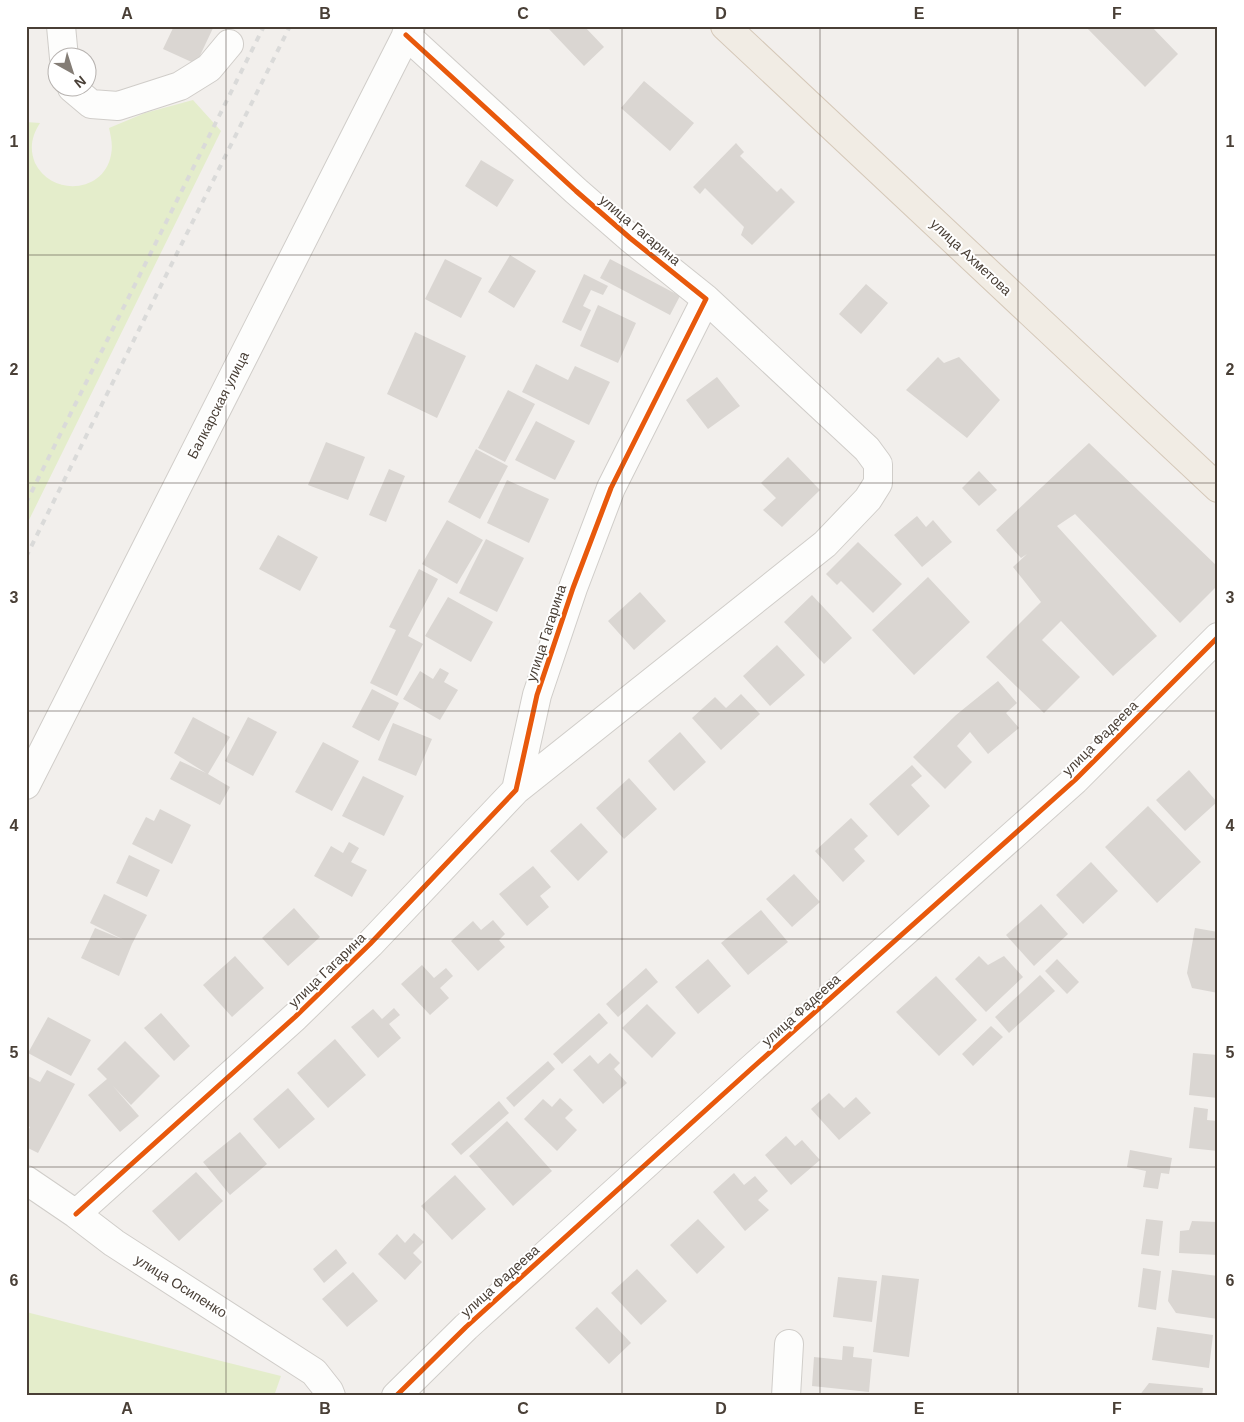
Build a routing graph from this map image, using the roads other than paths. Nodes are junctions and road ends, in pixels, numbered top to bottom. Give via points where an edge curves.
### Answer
1 (61, 26) edge
2 (725, 26) edge
3 (408, 31) edge
4 (229, 44) dead end
5 (63, 48) edge
6 (84, 98) edge
7 (706, 299) junction
8 (1217, 485) edge
9 (1218, 637) edge
10 (26, 785) edge
11 (516, 790) junction
12 (28, 1182) edge
13 (76, 1214) junction
14 (789, 1344) dead end
15 (331, 1396) edge
16 (396, 1396) edge
17 (786, 1396) edge

1 - 5 street
2 - 8 main road, улица Ахметова
3 - 7 street, улица Гагарина via 576,191
3 - 10 street, Балкарская улица
4 - 6 street via 209,68 180,86 118,106 91,104
7 - 11 street, улица Гагарина via 611,488 537,694
7 - 11 street via 867,448 878,464 878,484 825,544
9 - 16 street, улица Фадеева via 1075,780 488,1307
11 - 13 street, улица Гагарина via 370,944 295,1017
12 - 13 street, улица Осипенко
13 - 15 street, улица Осипенко via 114,1243 314,1372
14 - 17 street

